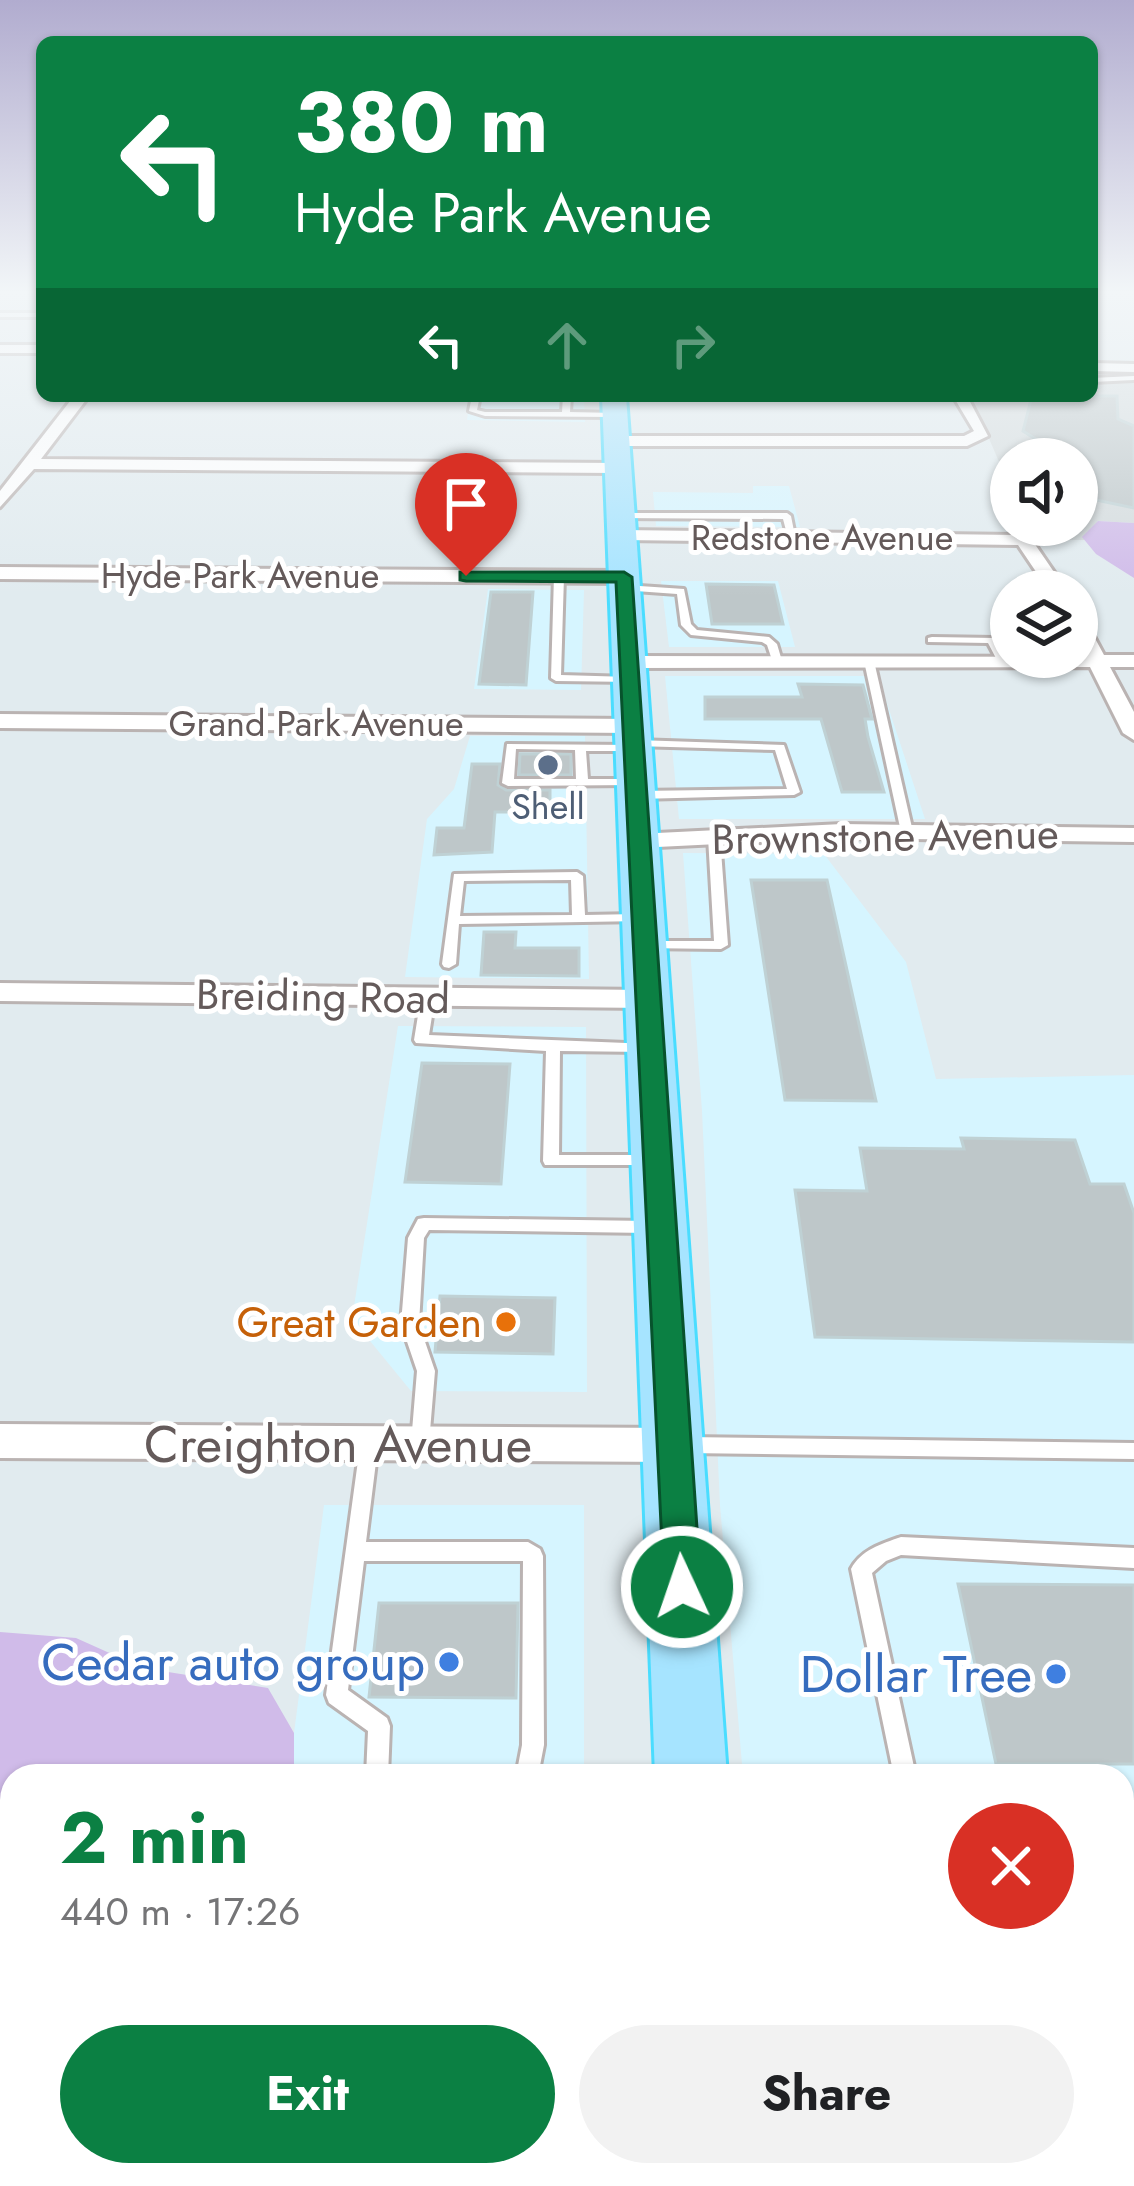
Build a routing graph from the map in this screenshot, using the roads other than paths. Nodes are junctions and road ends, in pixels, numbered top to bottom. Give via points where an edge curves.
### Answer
1 (77, 402) edge
2 (475, 402) edge
3 (490, 402) edge
4 (566, 402) edge
5 (963, 402) edge
6 (500, 414) junction
7 (566, 414) junction
8 (616, 430) edge
9 (30, 464) junction
10 (0, 502) edge
11 (621, 525) junction
12 (990, 533) edge
13 (0, 573) edge
14 (559, 577) junction
15 (624, 583) junction
16 (932, 640) dead end
17 (990, 640) edge
18 (990, 660) edge
19 (1098, 660) edge
20 (777, 661) junction
21 (869, 661) junction
22 (1134, 661) edge
23 (1098, 664) edge
24 (630, 671) junction
25 (0, 721) edge
26 (1134, 733) edge
27 (524, 735) junction
28 (555, 742) junction
29 (580, 748) junction
30 (633, 759) junction
31 (582, 783) junction
32 (907, 832) junction
33 (1134, 835) edge
34 (715, 837) junction
35 (637, 841) junction
36 (579, 919) junction
37 (453, 920) junction
38 (642, 932) junction
39 (449, 964) dead end
40 (0, 992) edge
41 (428, 997) junction
42 (648, 1023) junction
43 (553, 1046) junction
44 (657, 1161) junction
45 (661, 1227) junction
46 (0, 1441) edge
47 (676, 1445) junction
48 (369, 1446) junction
49 (419, 1446) junction
50 (1134, 1451) edge
51 (355, 1551) junction
52 (1134, 1558) edge
53 (377, 1764) edge
54 (529, 1764) edge
55 (690, 1764) edge
56 (902, 1764) edge

1 - 9 street
2 - 6 lane via 473,411
3 - 6 lane via 488,410
4 - 7 lane
5 - 8 street via 980,425 977,438
6 - 7 lane
7 - 8 lane
8 - 9 street
8 - 11 main road
9 - 10 street
11 - 12 street, Redstone Avenue via 790,536
11 - 15 main road
13 - 14 street, Hyde Park Avenue
14 - 15 street, Hyde Park Avenue
14 - 24 lane via 556,679
15 - 20 lane via 681,591 694,633 765,639
15 - 24 main road
16 - 17 lane
18 - 21 street
19 - 22 street
20 - 21 street
20 - 24 street
21 - 32 lane
23 - 26 street
24 - 30 main road
25 - 27 street, Grand Park Avenue
27 - 28 street, Grand Park Avenue
27 - 31 lane via 511,746 508,782
28 - 29 lane
28 - 30 street, Grand Park Avenue
29 - 30 lane
29 - 31 lane
30 - 30 lane via 794,792 779,747
30 - 31 lane
30 - 35 main road
32 - 33 street, Brownstone Avenue
32 - 34 street, Brownstone Avenue
34 - 35 street, Brownstone Avenue
34 - 38 lane via 721,945
35 - 38 main road
36 - 37 lane
36 - 37 lane via 577,875 458,877
36 - 38 lane
37 - 39 lane
38 - 42 main road
40 - 41 street, Breiding Road
41 - 42 street, Breiding Road
41 - 43 lane via 421,1040
42 - 43 lane
42 - 44 main road
43 - 44 lane via 551,1160
44 - 45 main road
45 - 47 main road
45 - 49 lane via 424,1224 410,1324 426,1371
46 - 48 street, Creighton Avenue
47 - 49 street, Creighton Avenue
47 - 50 lane
47 - 55 main road
48 - 49 street, Creighton Avenue
48 - 51 lane
51 - 53 lane via 337,1695 379,1726
51 - 54 lane via 533,1556
52 - 56 lane via 901,1546 861,1569

